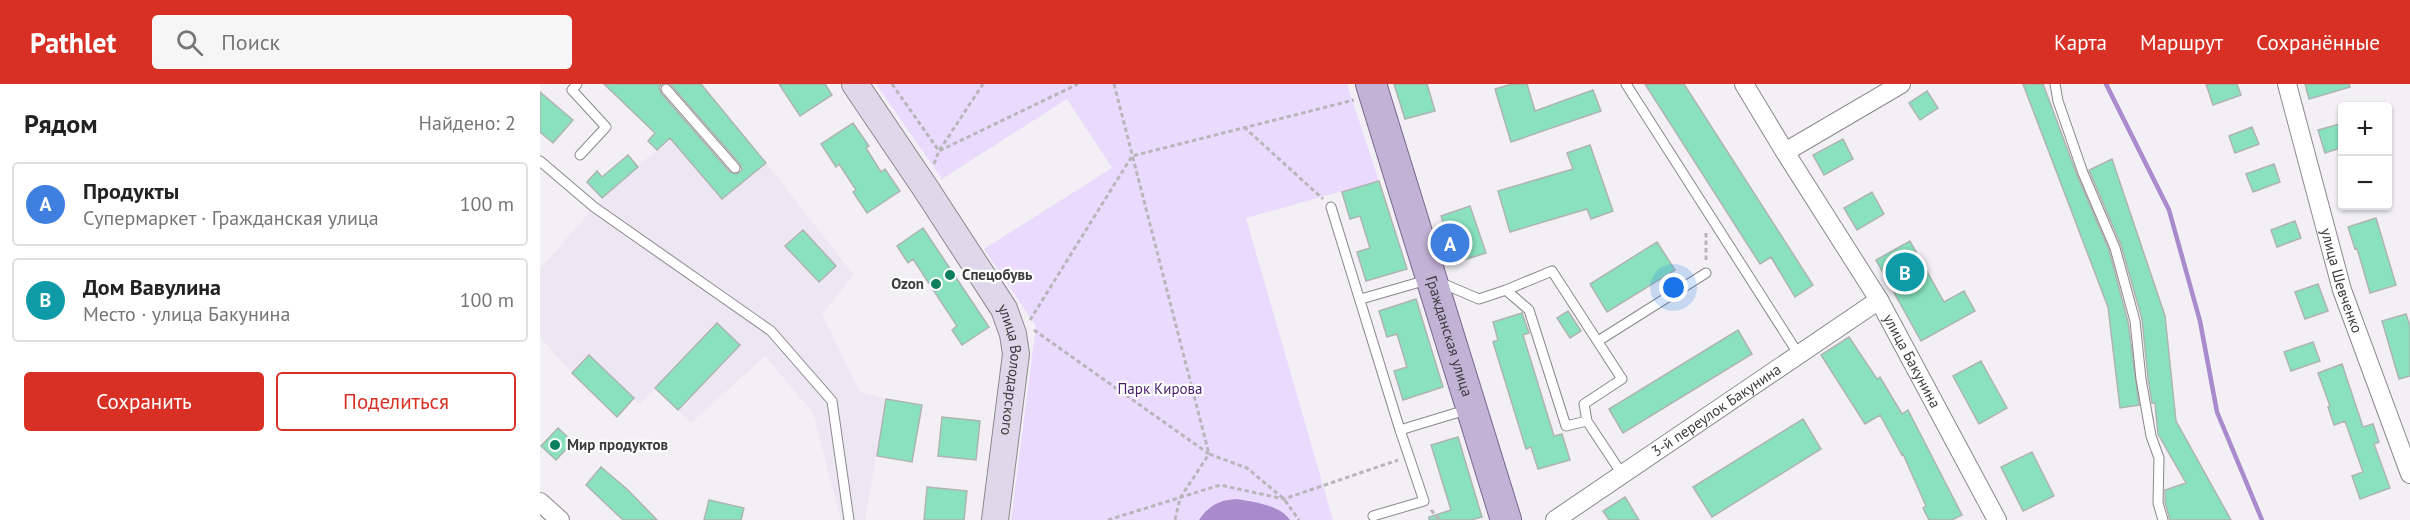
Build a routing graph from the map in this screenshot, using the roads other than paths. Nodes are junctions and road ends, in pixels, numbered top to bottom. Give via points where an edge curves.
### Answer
1 (577, 84) edge
2 (855, 84) edge
3 (1626, 84) edge
4 (1744, 84) edge
5 (1901, 84) edge
6 (2055, 84) edge
7 (2287, 84) edge
8 (667, 86) edge
9 (1365, 91) edge
10 (1785, 152) junction
11 (580, 155) dead end
12 (540, 160) edge
13 (735, 168) dead end
14 (1331, 207) road end
15 (1706, 273) road end
16 (1432, 279) junction
17 (1506, 290) junction
18 (1361, 299) junction
19 (1879, 300) junction
20 (1598, 341) junction
21 (1799, 355) junction
22 (1472, 408) junction
23 (1587, 421) junction
24 (1400, 430) junction
25 (1622, 474) junction
26 (2410, 474) edge
27 (540, 502) edge
28 (1373, 516) dead end
29 (560, 520) edge
30 (849, 520) edge
31 (995, 520) edge
32 (1506, 520) edge
33 (1555, 520) edge
34 (1997, 520) edge
35 (2163, 520) edge

1 - 11 lane via 572,90 606,127
2 - 31 street, улица Володарского via 933,198 1012,327 1016,354
3 - 21 lane
4 - 10 street, улица Бакунина
5 - 10 street
6 - 35 lane via 2082,172 2115,248 2135,321 2145,402 2159,458 2158,502
7 - 26 street, улица Шевченко via 2342,290
8 - 13 lane
9 - 16 main road, Гражданская улица
10 - 19 street, улица Бакунина
12 - 30 lane via 594,207 771,331 832,401
14 - 18 lane
15 - 20 lane
16 - 17 lane via 1479,299
16 - 18 lane
16 - 22 main road, Гражданская улица
17 - 20 lane via 1552,271
17 - 23 lane via 1529,310 1566,426
18 - 24 lane
19 - 21 street, 3-й переулок Бакунина
19 - 34 street, улица Бакунина
20 - 23 lane via 1622,379 1584,404
21 - 25 street, 3-й переулок Бакунина
22 - 24 lane
22 - 32 main road, Гражданская улица
23 - 25 lane
24 - 28 lane via 1424,501
25 - 33 street, 3-й переулок Бакунина
27 - 29 street

